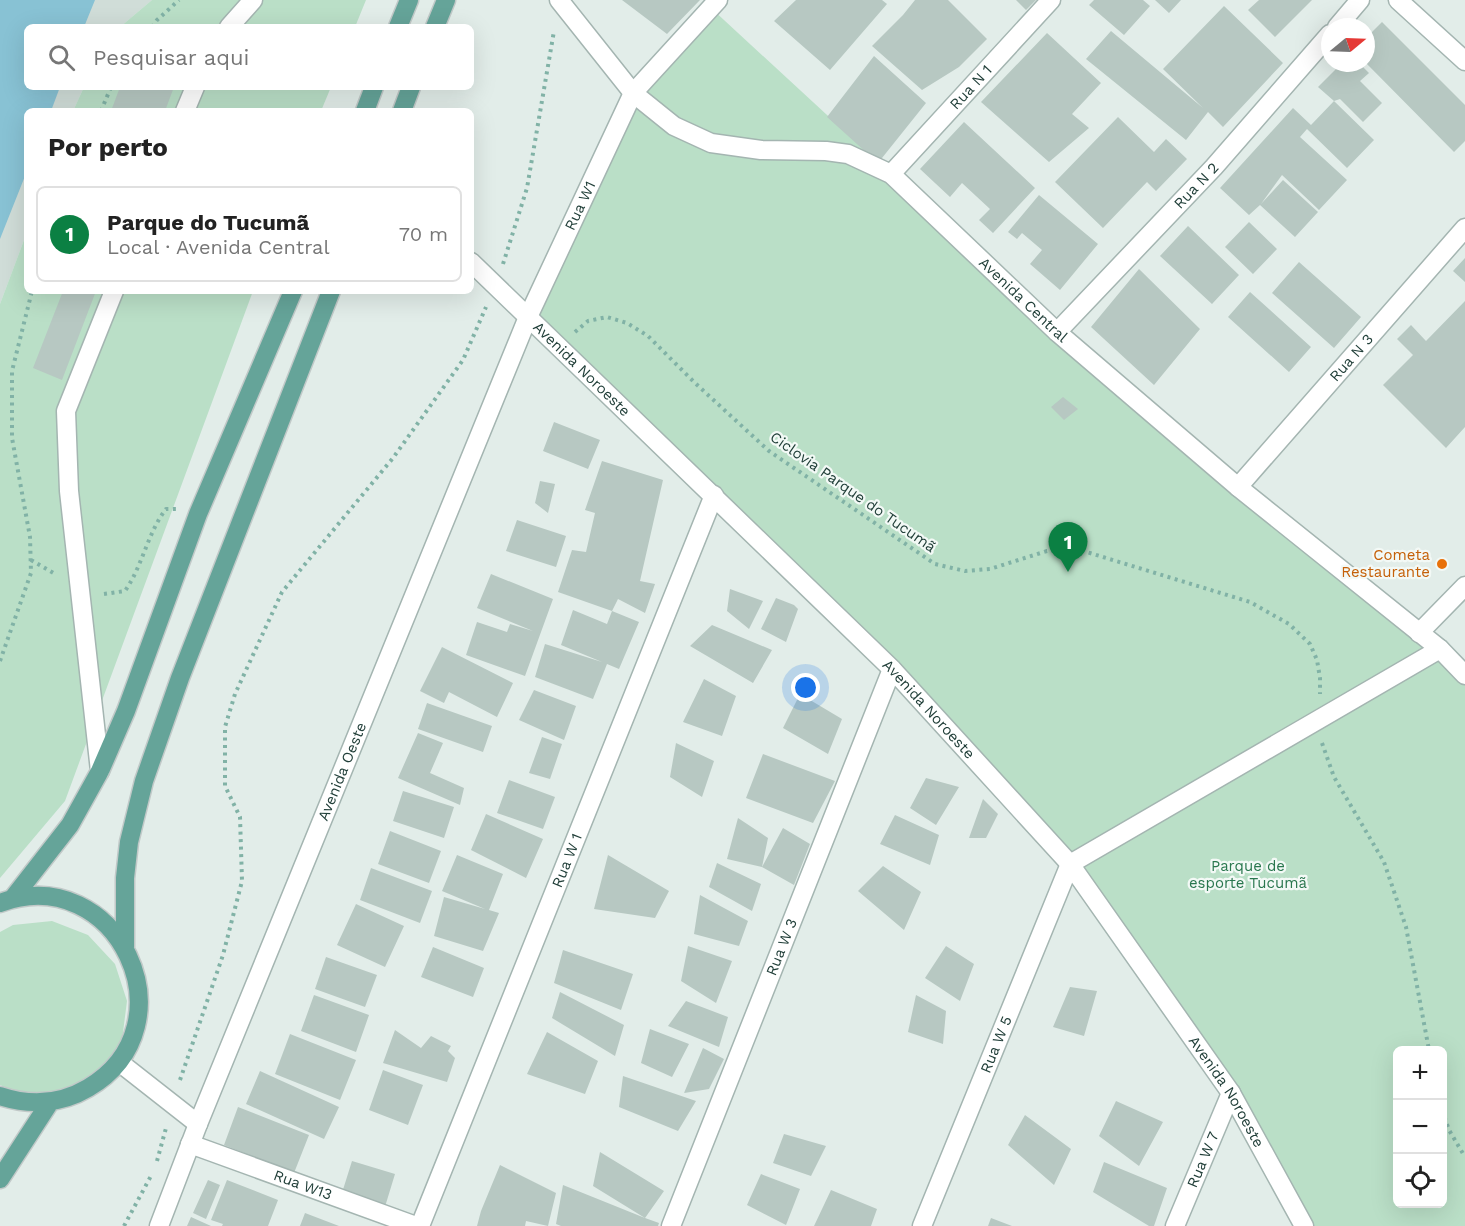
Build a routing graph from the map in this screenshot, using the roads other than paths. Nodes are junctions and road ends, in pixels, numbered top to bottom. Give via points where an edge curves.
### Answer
1 (253, 0) edge
2 (409, 0) edge
3 (446, 0) edge
4 (559, 0) edge
5 (718, 0) edge
6 (1051, 0) edge
7 (1360, 0) edge
8 (1398, 0) edge
9 (1344, 18) edge
10 (232, 24) edge
11 (399, 24) edge
12 (436, 24) edge
13 (1321, 44) edge
14 (1465, 61) edge
15 (194, 90) edge
16 (373, 90) edge
17 (410, 90) edge
18 (633, 93) junction
19 (186, 108) edge
20 (366, 108) edge
21 (403, 108) edge
22 (891, 174) junction
23 (1465, 228) edge
24 (474, 265) edge
25 (113, 294) edge
26 (292, 294) edge
27 (330, 294) edge
28 (528, 317) junction
29 (1057, 332) junction
30 (1238, 487) junction
31 (714, 495) junction
32 (1465, 586) edge
33 (1419, 633) junction
34 (1440, 649) junction
35 (892, 669) junction
36 (1465, 675) edge
37 (100, 771) junction
38 (1070, 864) junction
39 (6, 900) edge
40 (125, 947) junction
41 (119, 1062) junction
42 (1231, 1093) junction
43 (0, 1096) edge
44 (50, 1102) junction
45 (198, 1124) junction
46 (190, 1144) junction
47 (0, 1179) edge
48 (159, 1226) edge
49 (418, 1226) edge
50 (671, 1226) edge
51 (922, 1226) edge
52 (1175, 1226) edge
53 (1304, 1226) edge

1 - 10 street
2 - 11 main road
3 - 12 main road
4 - 18 street, Avenida Central
5 - 18 street, Rua W1
6 - 22 street, Rua N 1
7 - 9 street
8 - 14 street
13 - 29 street, Rua N 2 via 1214,167
15 - 19 street
16 - 20 main road
17 - 21 main road
18 - 22 street, Avenida Central via 674,126 711,143 848,154
18 - 28 street, Rua W1
22 - 29 street, Avenida Central
23 - 30 street, Rua N 3
24 - 28 street, Avenida Noroeste
25 - 37 street via 66,411 69,491
26 - 37 main road via 198,514
27 - 40 main road via 184,667 144,781 124,878
28 - 31 street, Avenida Noroeste
28 - 45 street, Avenida Oeste
29 - 30 street, Avenida Central
30 - 33 street, Avenida Central
31 - 35 street, Avenida Noroeste
31 - 49 street, Rua W 1
32 - 33 street
33 - 34 street, Avenida Central
34 - 36 street, Avenida Central
34 - 38 street
35 - 38 street, Avenida Noroeste
35 - 50 street, Rua W 3
37 - 39 main road via 70,825
38 - 42 street, Avenida Noroeste
38 - 51 street, Rua W 5
39 - 40 main road via 34,896 77,904 96,915
40 - 41 main road via 136,975 140,1005 134,1035
41 - 44 main road via 92,1086
41 - 45 street
42 - 52 street, Rua W 7
42 - 53 street, Avenida Noroeste
43 - 44 main road via 26,1103
44 - 47 main road
45 - 46 street, Avenida Oeste
46 - 48 street, Avenida Oeste
46 - 49 street, Rua W13

